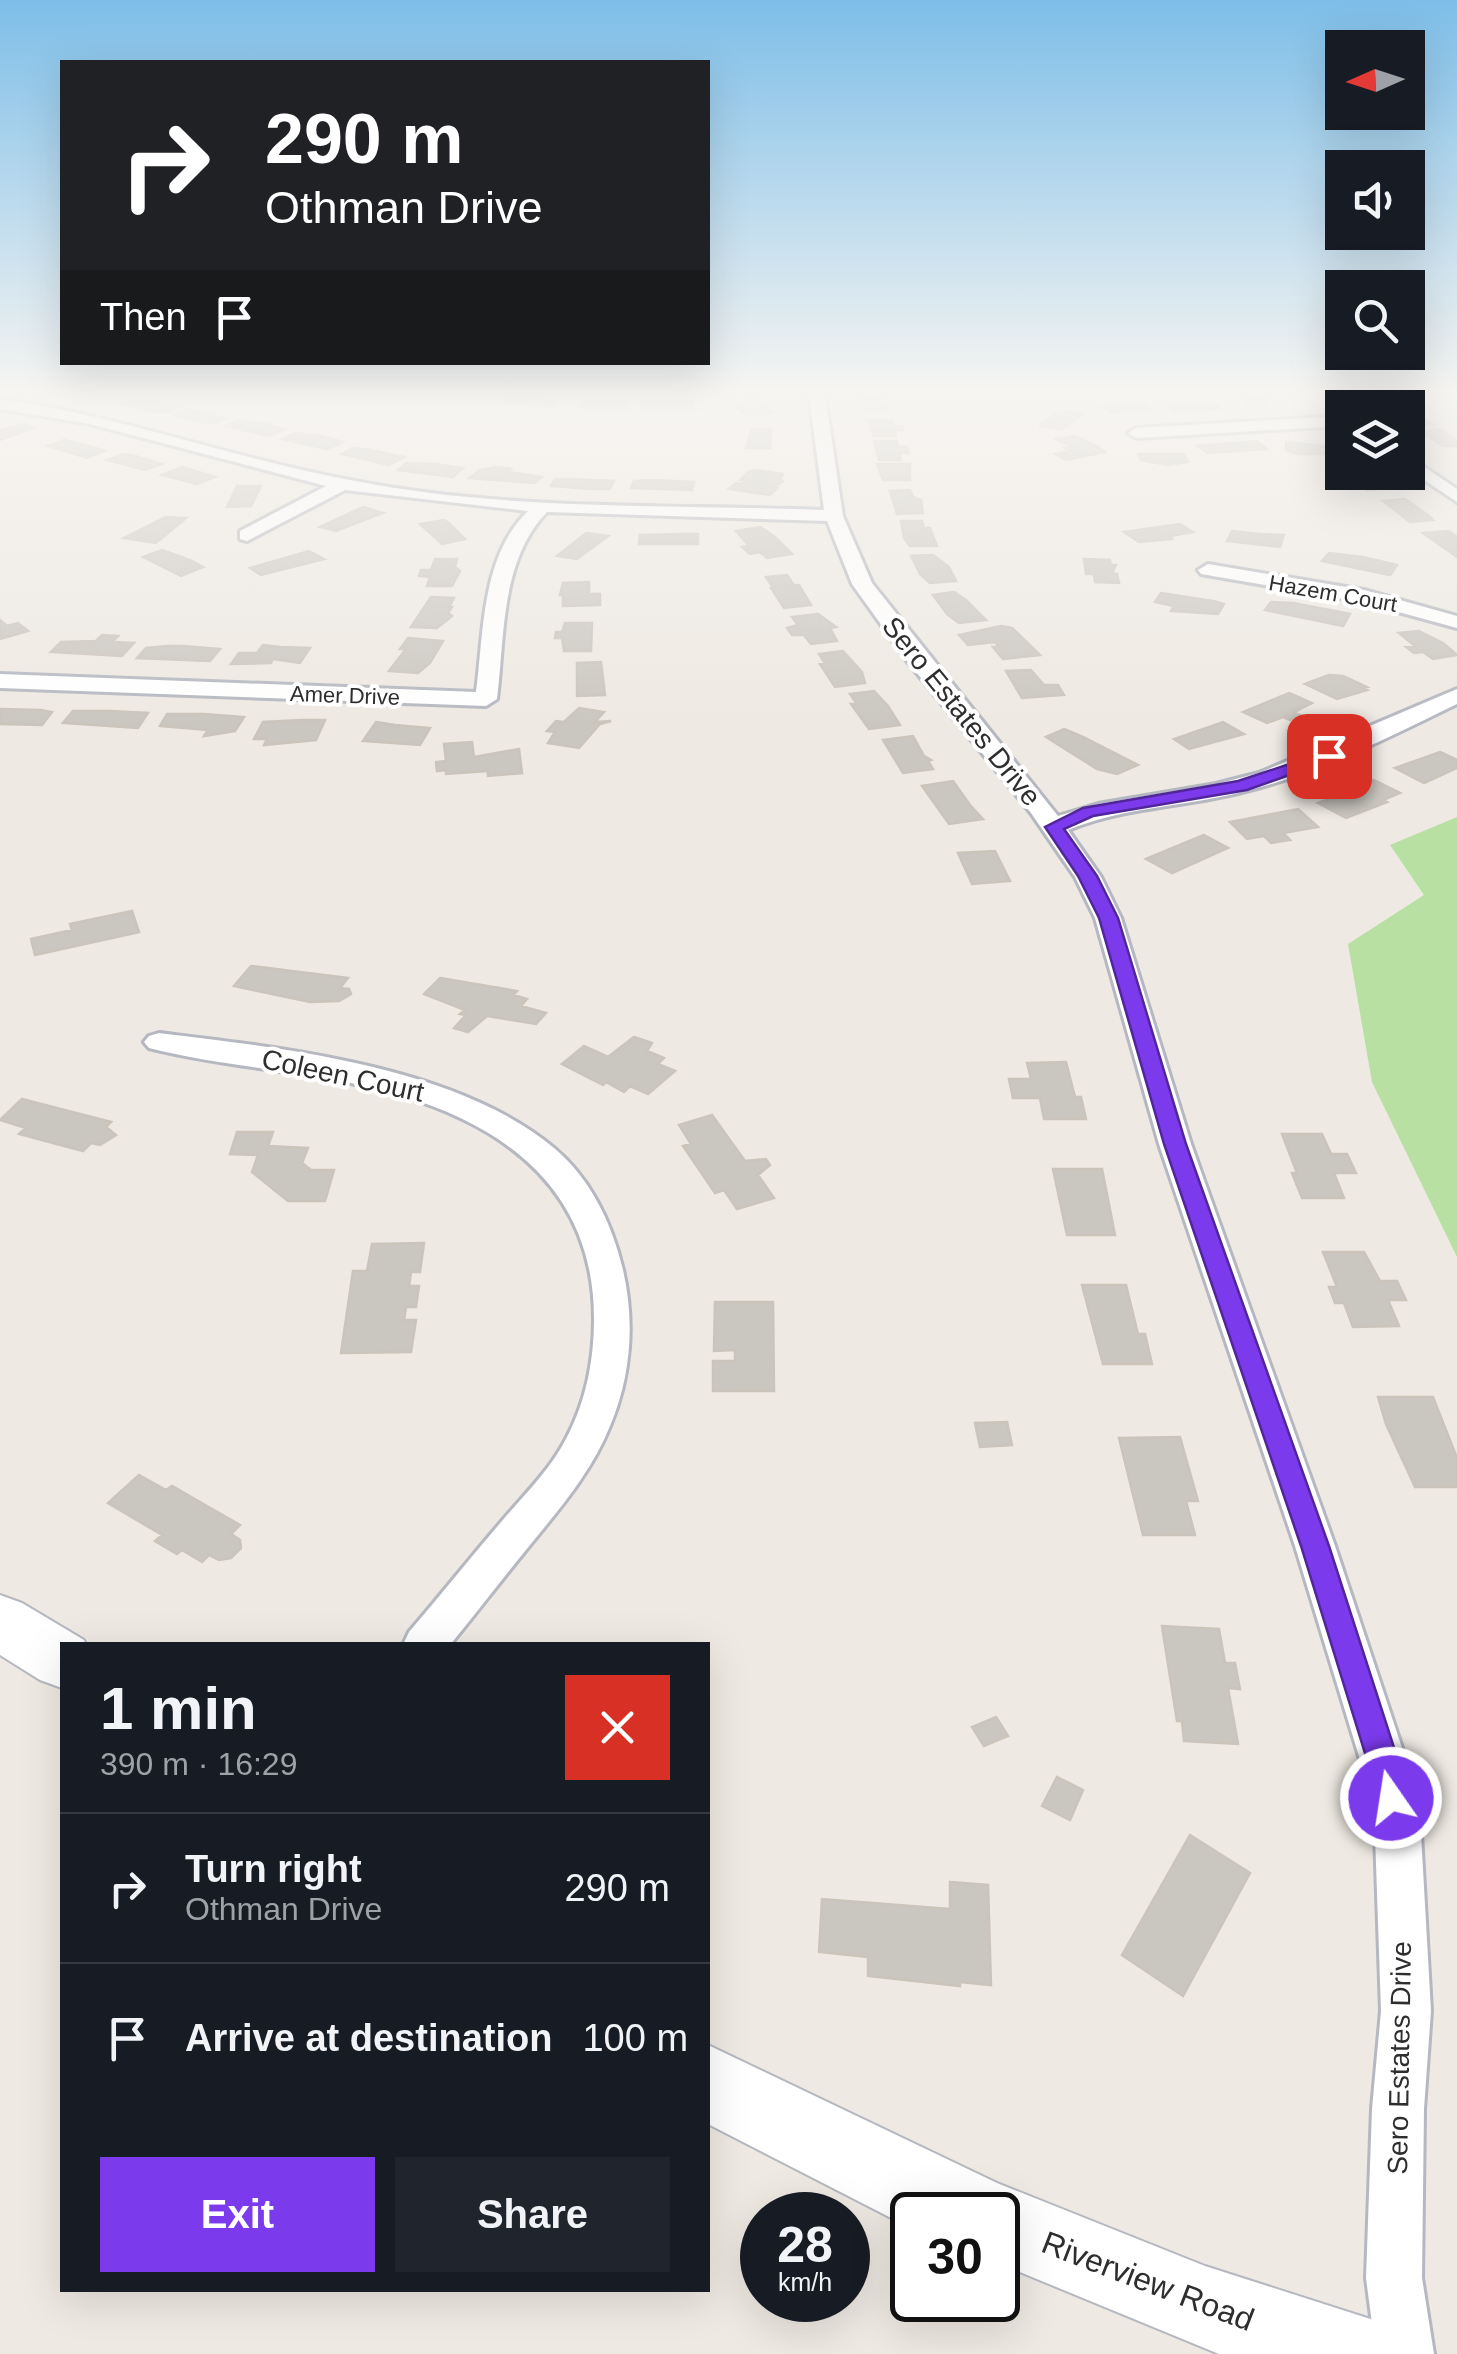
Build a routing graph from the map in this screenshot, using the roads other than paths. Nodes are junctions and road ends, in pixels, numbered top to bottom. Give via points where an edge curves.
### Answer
1 (304, 505) edge
2 (507, 505) edge
3 (832, 505) edge
4 (540, 509) junction
5 (834, 516) junction
6 (248, 536) dead end
7 (1208, 570) dead end
8 (1457, 622) edge
9 (0, 681) edge
10 (1457, 696) edge
11 (1054, 827) junction
12 (159, 1042) dead end
13 (0, 1622) edge
14 (426, 1642) edge
15 (60, 1659) edge
16 (710, 2084) edge
17 (923, 2192) edge
18 (1020, 2232) edge
19 (1356, 2354) edge
20 (1405, 2354) edge

1 - 6 street
2 - 4 street
3 - 5 street, Sero Estates Drive
4 - 5 street
4 - 9 street, Amer Drive via 519,529 502,567 486,699
5 - 11 street, Sero Estates Drive via 853,567 887,620
7 - 8 street, Hazem Court via 1376,599
10 - 11 street via 1286,774 1220,792 1089,812
11 - 20 street, Sero Estates Drive via 1108,918 1175,1144 1384,1763 1398,1834 1405,1993 1394,2278
12 - 14 street, Coleen Court via 382,1080 468,1108 503,1125 559,1172 602,1245 612,1342 608,1376 582,1445
13 - 15 street
16 - 17 street
18 - 19 street, Riverview Road via 1206,2308

